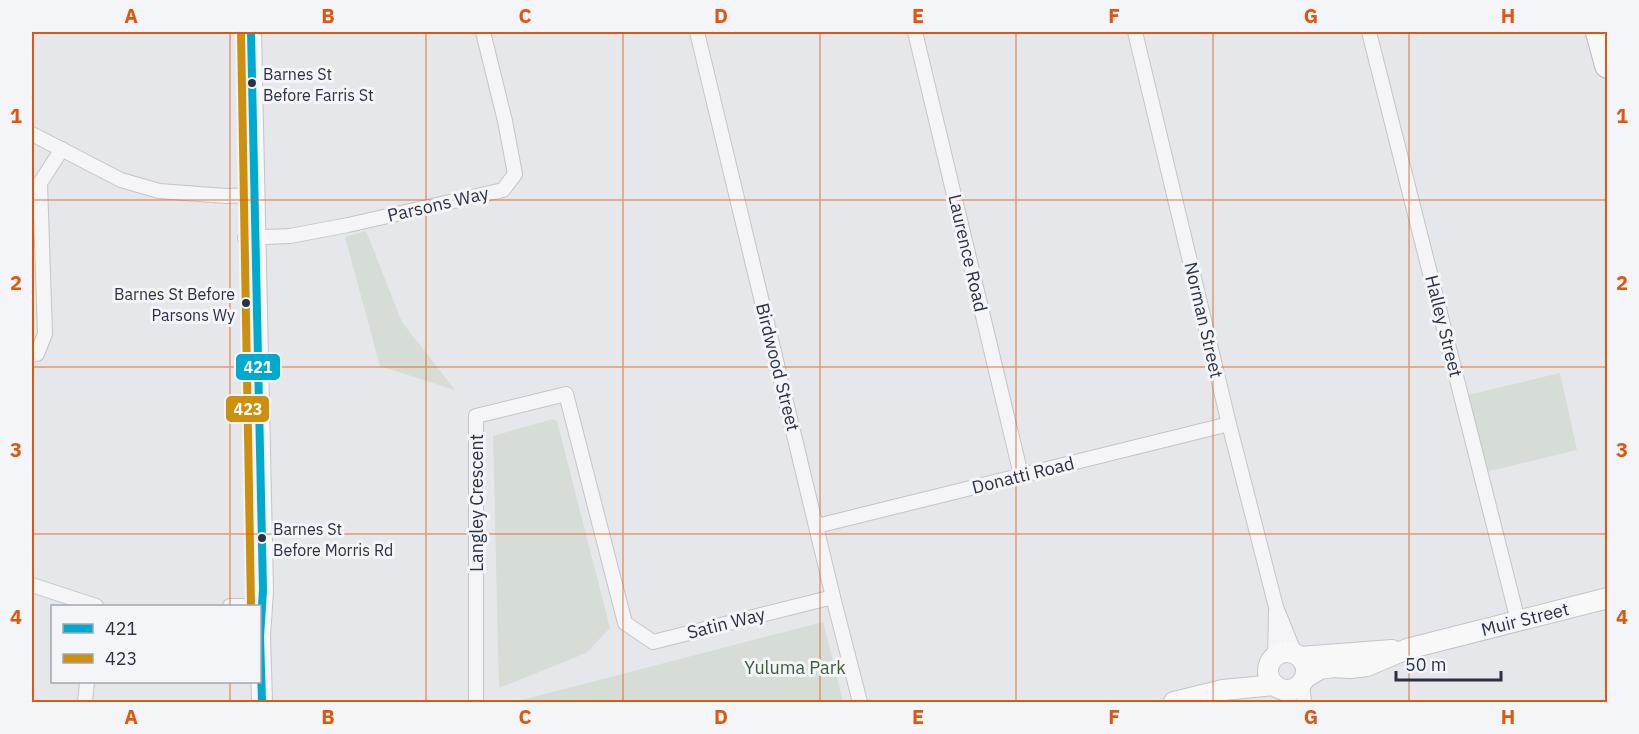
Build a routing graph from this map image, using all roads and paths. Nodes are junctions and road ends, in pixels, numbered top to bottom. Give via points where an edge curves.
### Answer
1 (239, 32) edge
2 (251, 32) edge
3 (483, 32) edge
4 (697, 32) edge
5 (915, 32) edge
6 (1135, 32) edge
7 (1369, 32) edge
8 (1599, 32) edge
9 (1608, 65) edge
10 (32, 134) edge
11 (62, 149) junction
12 (249, 195) junction
13 (251, 238) junction
14 (32, 355) edge
15 (1229, 424) junction
16 (1021, 475) junction
17 (817, 526) junction
18 (32, 585) edge
19 (832, 597) junction
20 (1608, 598) edge
21 (92, 605) edge
22 (253, 605) edge
23 (1276, 607) junction
24 (1518, 621) junction
25 (625, 623) joint
26 (1407, 649) junction
27 (1297, 655) junction
28 (1272, 660) junction
29 (87, 683) edge
30 (249, 683) edge
31 (261, 683) edge
32 (1304, 688) edge
33 (1223, 690) junction
34 (1282, 692) edge
35 (84, 702) edge
36 (250, 702) edge
37 (262, 702) edge
38 (476, 702) edge
39 (860, 702) edge
40 (1174, 702) edge

1 - 12 main road
2 - 12 main road
3 - 13 street, Parsons Way via 515,174 503,190 290,236
4 - 17 street, Birdwood Street
5 - 16 street, Laurence Road
6 - 15 street, Norman Street
7 - 24 street, Halley Street
8 - 9 highway
10 - 11 street
11 - 12 street via 121,180 159,191
11 - 14 street via 40,183 45,334 38,354
12 - 13 main road
13 - 22 main road via 250,591
15 - 16 street, Donatti Road
15 - 23 street, Norman Street
16 - 17 street, Donatti Road
17 - 19 street, Birdwood Street
18 - 21 street
19 - 25 street, Satin Way via 653,642
19 - 39 street, Birdwood Street
20 - 24 main road, Muir Street
23 - 27 street, Norman Street
23 - 28 street, Norman Street
24 - 26 main road, Muir Street
25 - 38 street, Langley Crescent via 566,394 476,416
26 - 27 main road, Muir Street
26 - 32 main road, Muir Street via 1367,666 1320,669
27 - 28 main road via 1284,652
27 - 32 main road via 1306,667
28 - 33 main road
28 - 34 main road via 1268,673
29 - 35 street
30 - 36 main road
31 - 37 main road
32 - 34 main road
33 - 34 main road
33 - 40 main road

